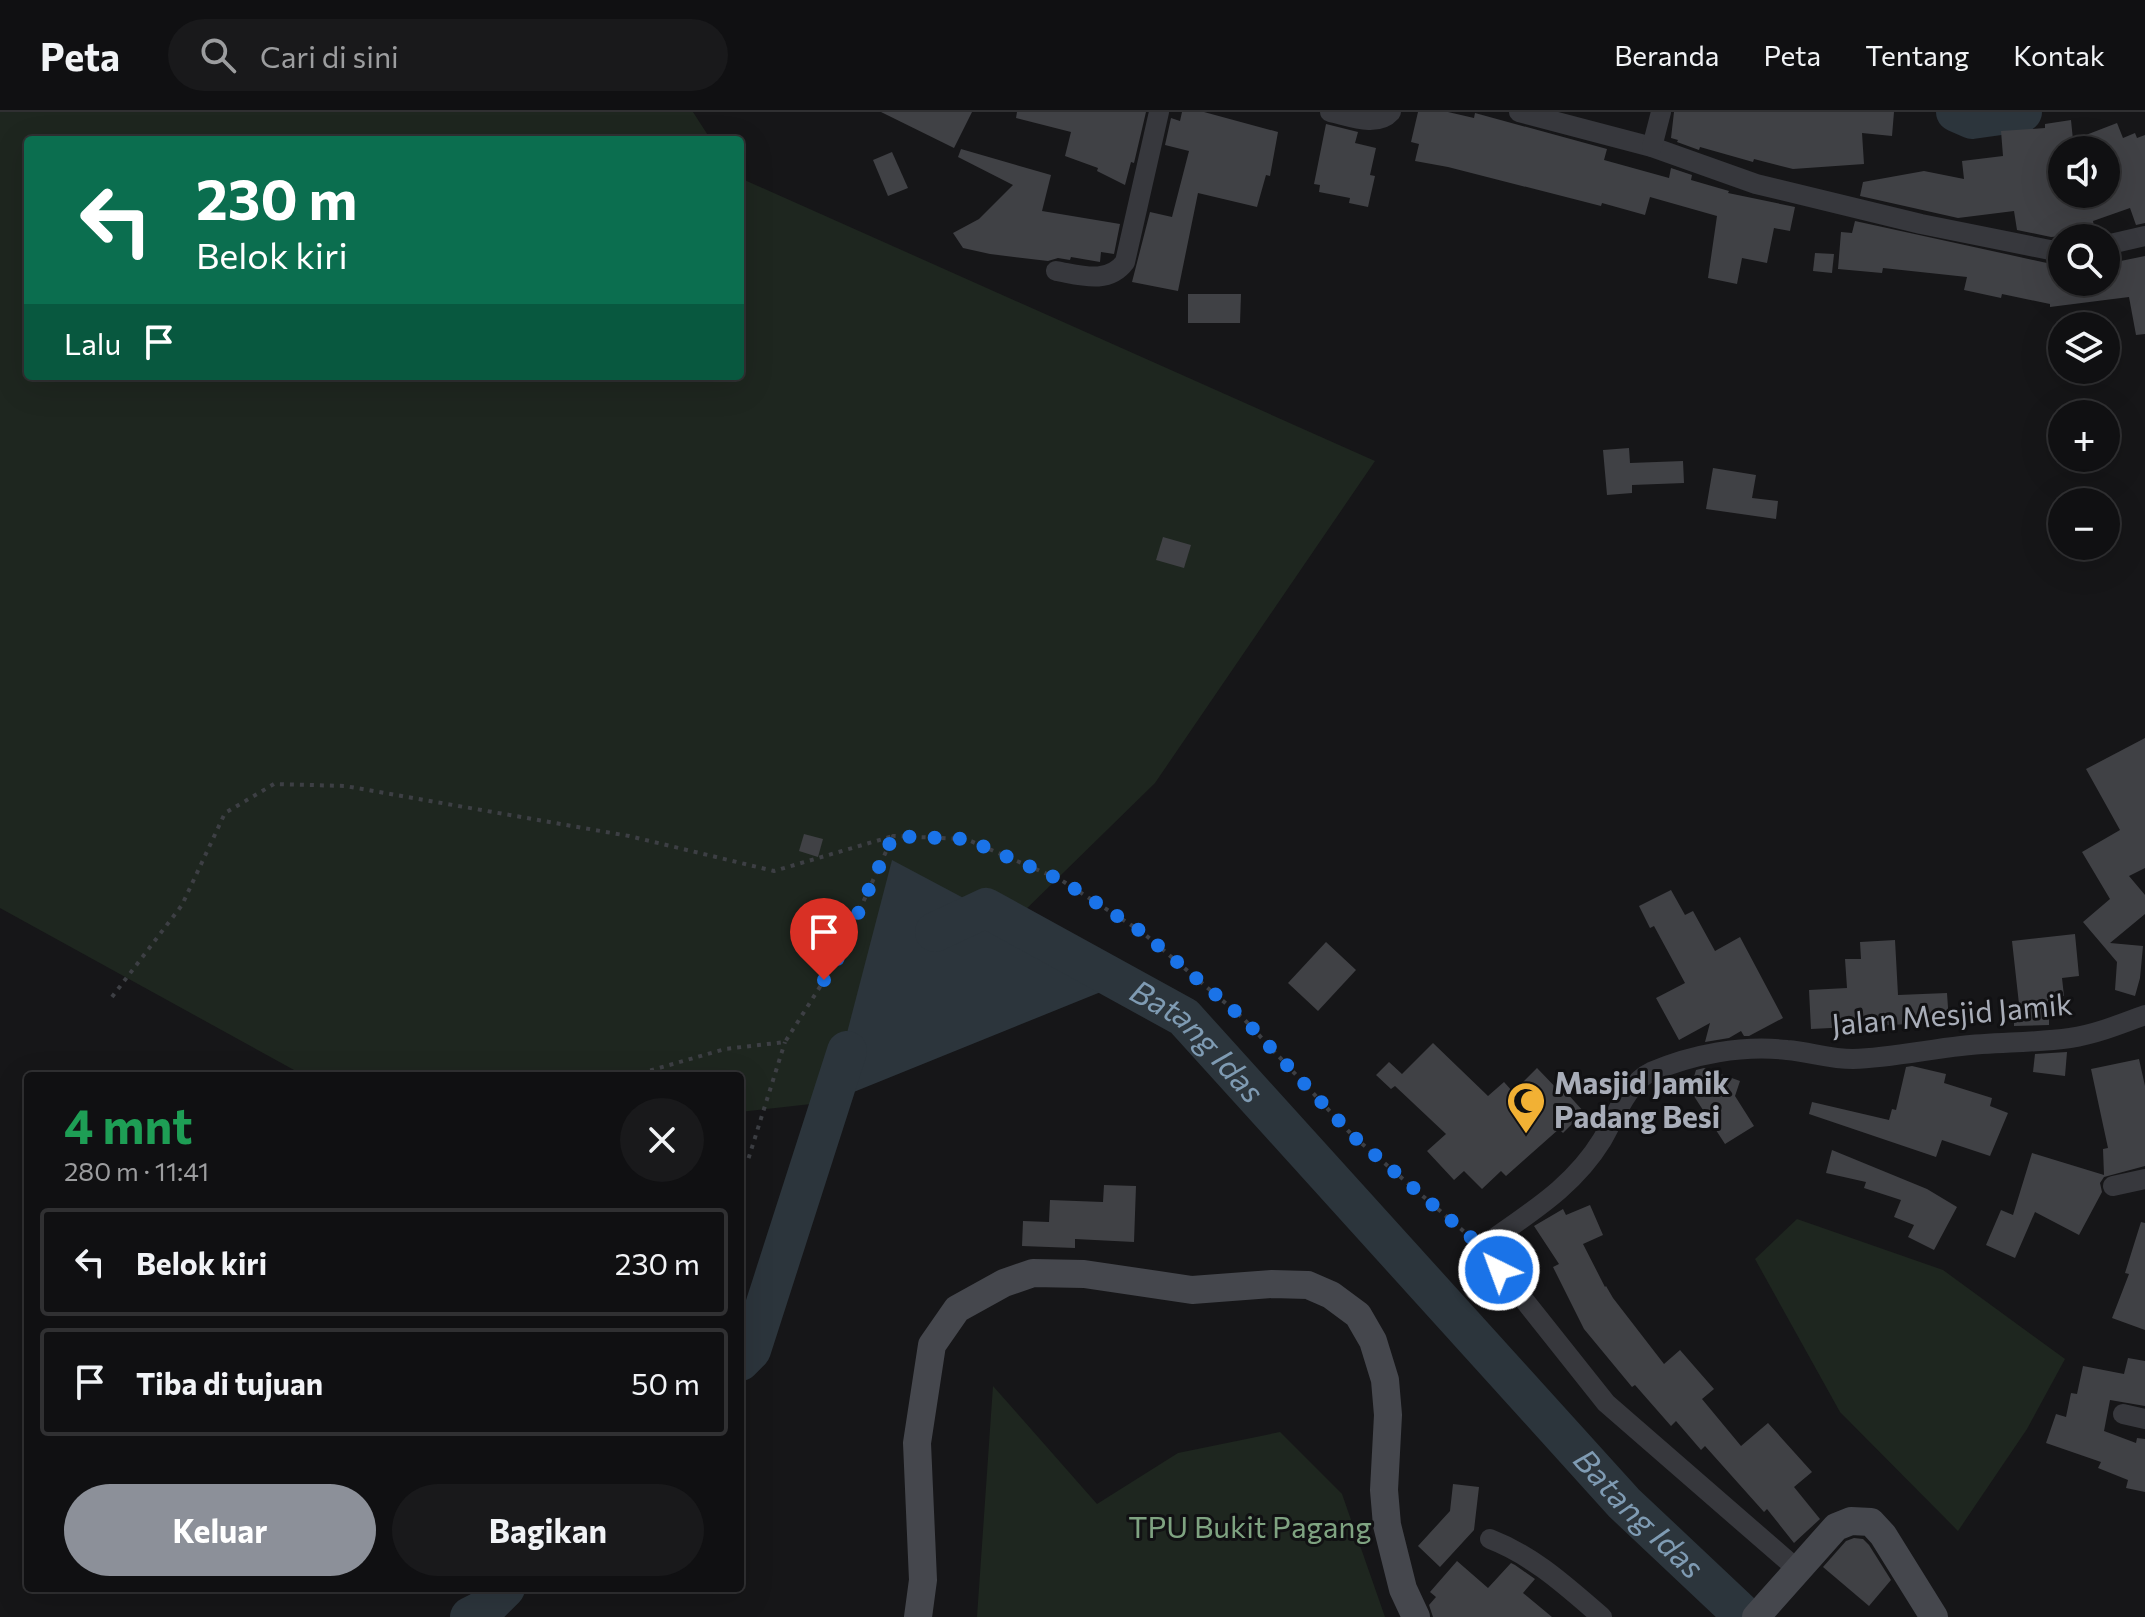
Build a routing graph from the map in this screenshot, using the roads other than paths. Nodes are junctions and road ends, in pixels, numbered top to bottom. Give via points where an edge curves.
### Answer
1 (1159, 112) edge
2 (1330, 112) edge
3 (1391, 112) edge
4 (1519, 112) edge
5 (1661, 112) edge
6 (1652, 147) junction
7 (2145, 236) edge
8 (2120, 242) edge
9 (2048, 250) edge
10 (1056, 271) dead end
11 (2145, 1015) edge
12 (2145, 1179) edge
13 (2113, 1186) dead end
14 (2123, 1414) dead end
15 (2145, 1419) edge
16 (1490, 1539) dead end
17 (1795, 1574) junction
18 (918, 1617) edge
19 (1416, 1617) edge
20 (1602, 1617) edge
21 (1756, 1617) edge
22 (1934, 1617) edge

1 - 10 street via 1125,262 1100,277
2 - 3 street via 1376,121
4 - 6 street
5 - 6 street
6 - 9 street via 1771,187
7 - 8 street
11 - 17 street, Jalan Mesjid Jamik via 2069,1038 1877,1058 1764,1048 1685,1059 1647,1074 1625,1098 1585,1167 1562,1191 1482,1247 1606,1403
12 - 13 street
14 - 15 street
16 - 20 street via 1541,1566
17 - 21 street
17 - 22 street via 1836,1527 1871,1522
18 - 19 street via 923,1580 917,1443 932,1345 957,1309 1033,1273 1084,1274 1192,1290 1308,1285 1358,1315 1380,1359 1388,1415 1387,1525

